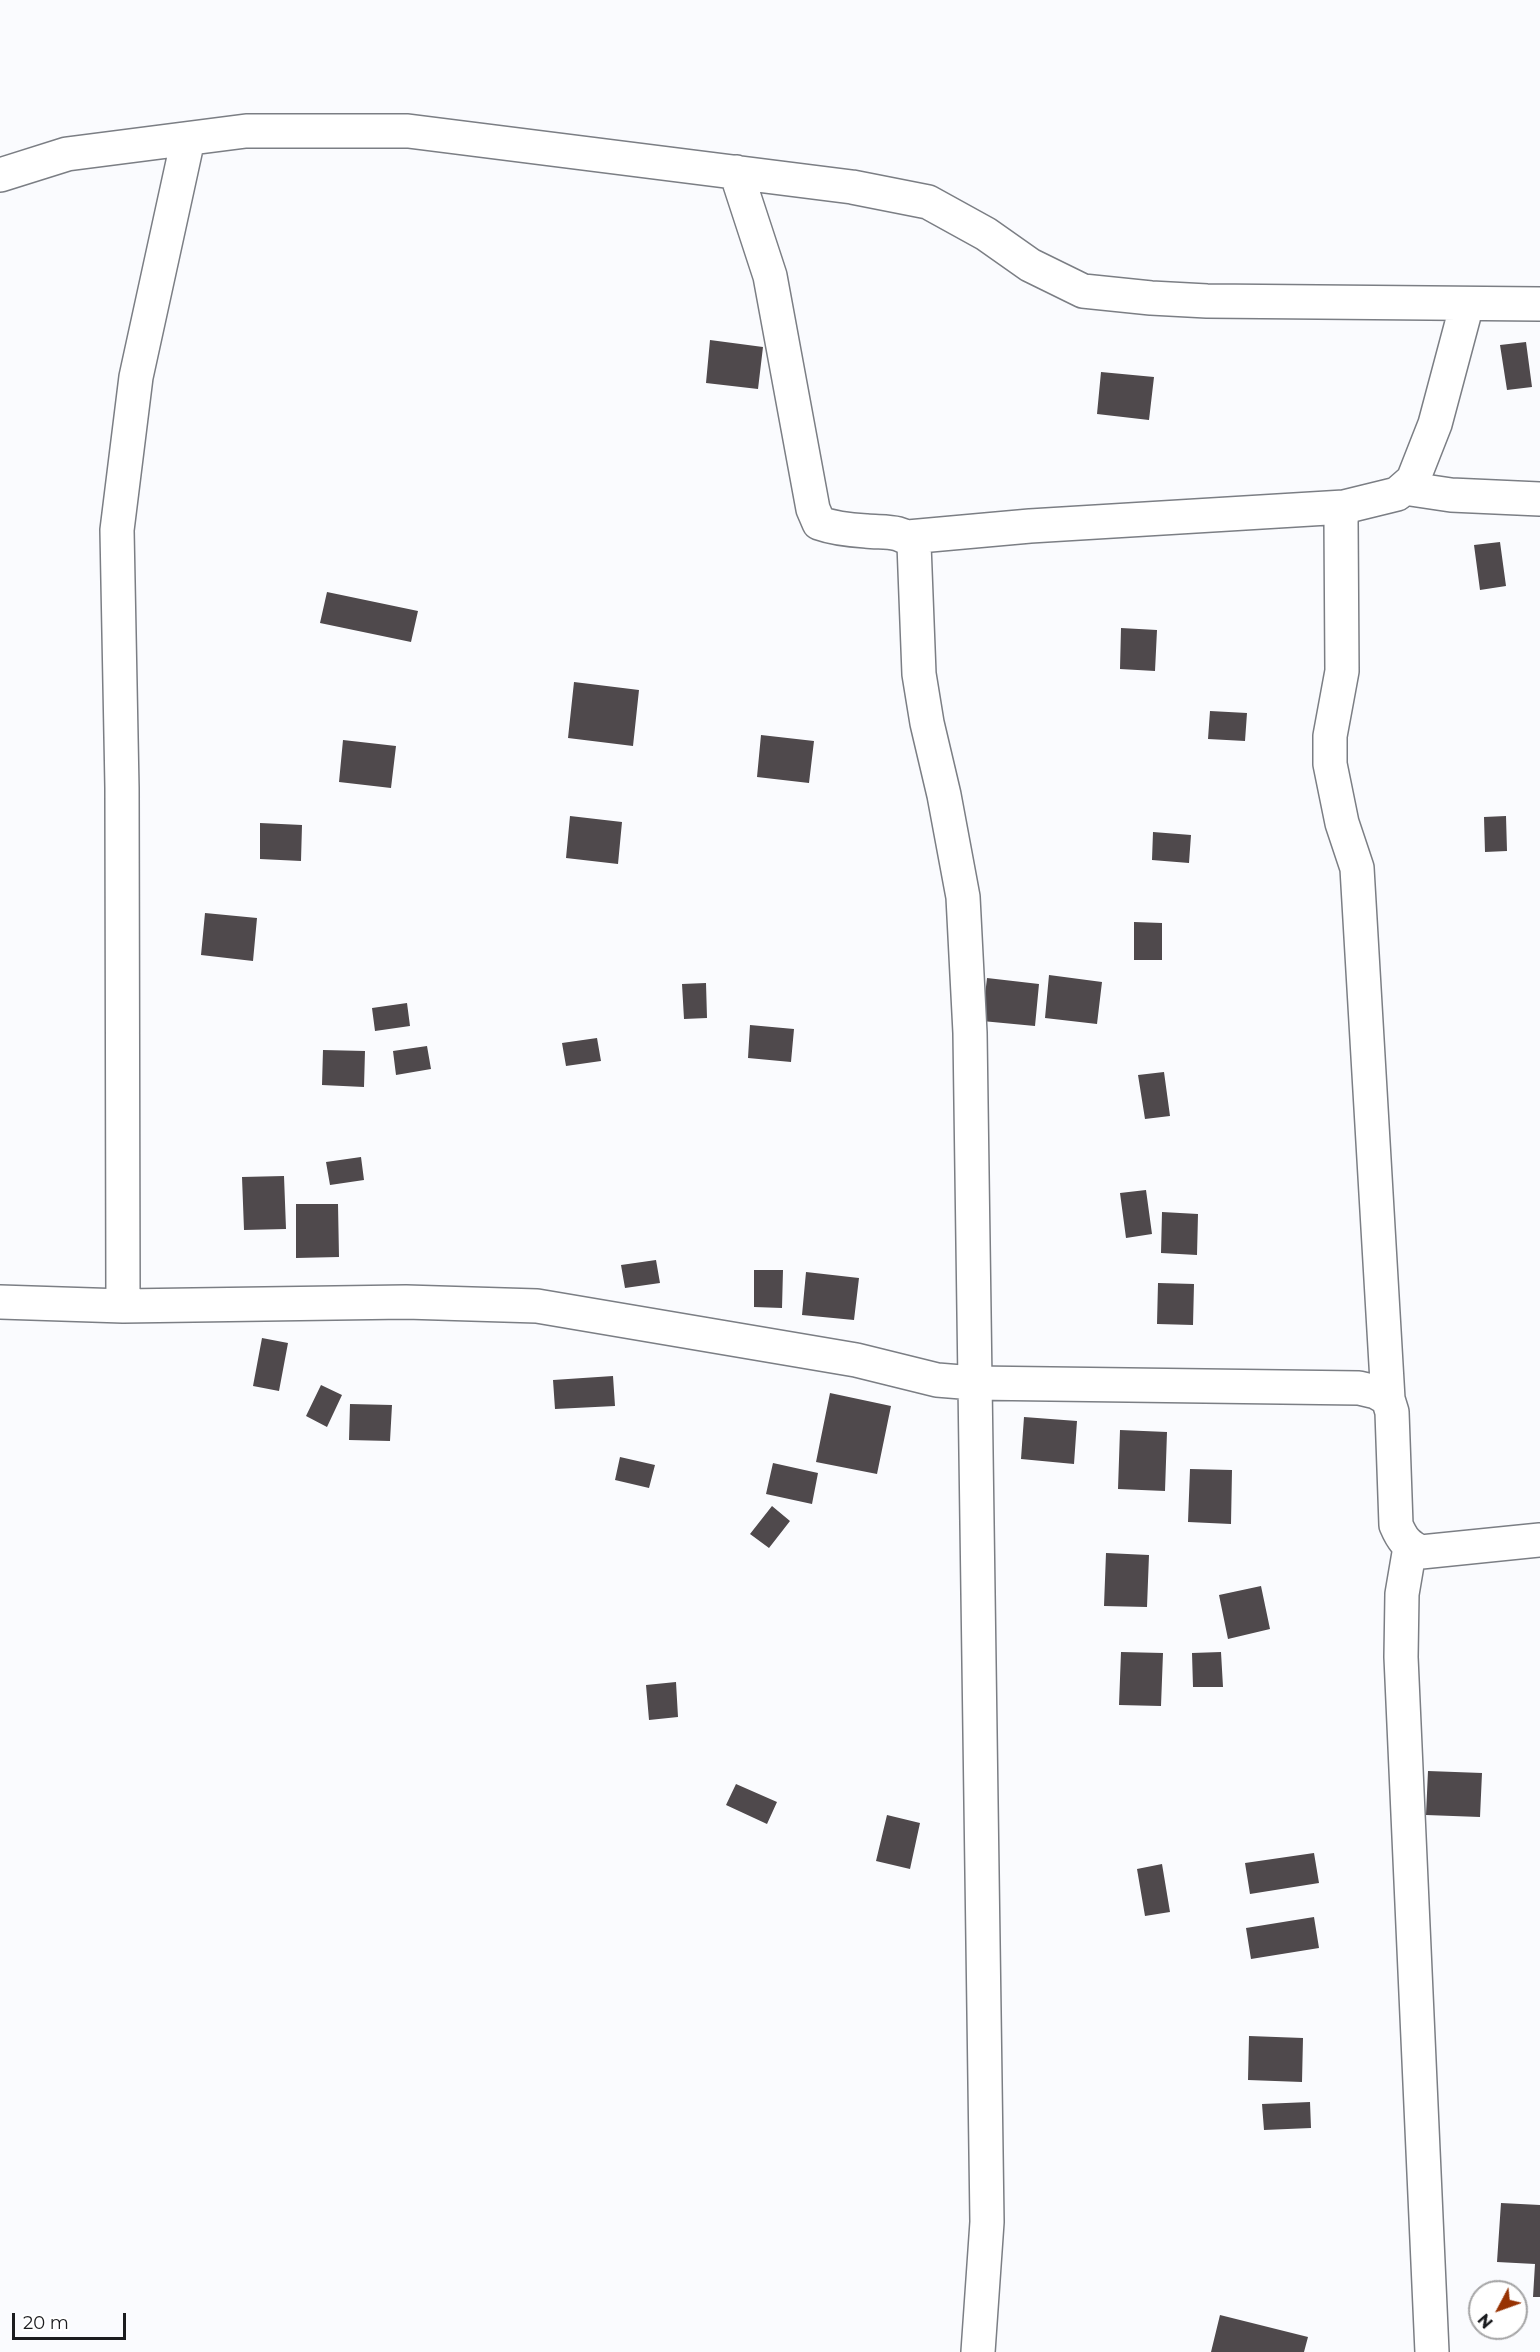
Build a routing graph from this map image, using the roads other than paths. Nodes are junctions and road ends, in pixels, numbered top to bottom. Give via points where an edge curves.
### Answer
1 (188, 139) junction
2 (736, 172) junction
3 (0, 175) edge
4 (1467, 304) junction
5 (1540, 304) edge
6 (1404, 488) junction
7 (1540, 499) edge
8 (1344, 507) junction
9 (908, 537) junction
10 (0, 1302) edge
11 (123, 1306) junction
12 (974, 1383) junction
13 (1388, 1399) junction
14 (1540, 1539) edge
15 (1410, 1547) junction
16 (978, 2352) edge
17 (1432, 2352) edge

1 - 2 street via 246,131 408,131
1 - 3 street via 68,154
1 - 11 street via 136,377 117,530 122,788
2 - 4 street via 852,187 928,202 986,234 1030,265 1083,291 1207,301
2 - 9 street via 770,276 813,509 819,523
4 - 5 street
4 - 6 street via 1435,424 1413,480
6 - 7 street via 1451,495
6 - 8 street via 1397,494
8 - 9 street
8 - 13 street via 1342,671 1330,736 1330,764 1341,823 1357,868
9 - 12 street via 914,544 919,674 965,914
10 - 11 street
11 - 12 street via 406,1302 537,1306 856,1360 937,1380
12 - 13 street via 1359,1388
12 - 16 street via 987,2222
13 - 15 street via 1392,1412 1396,1525
14 - 15 street via 1421,1552
15 - 17 street via 1402,1594 1401,1658

